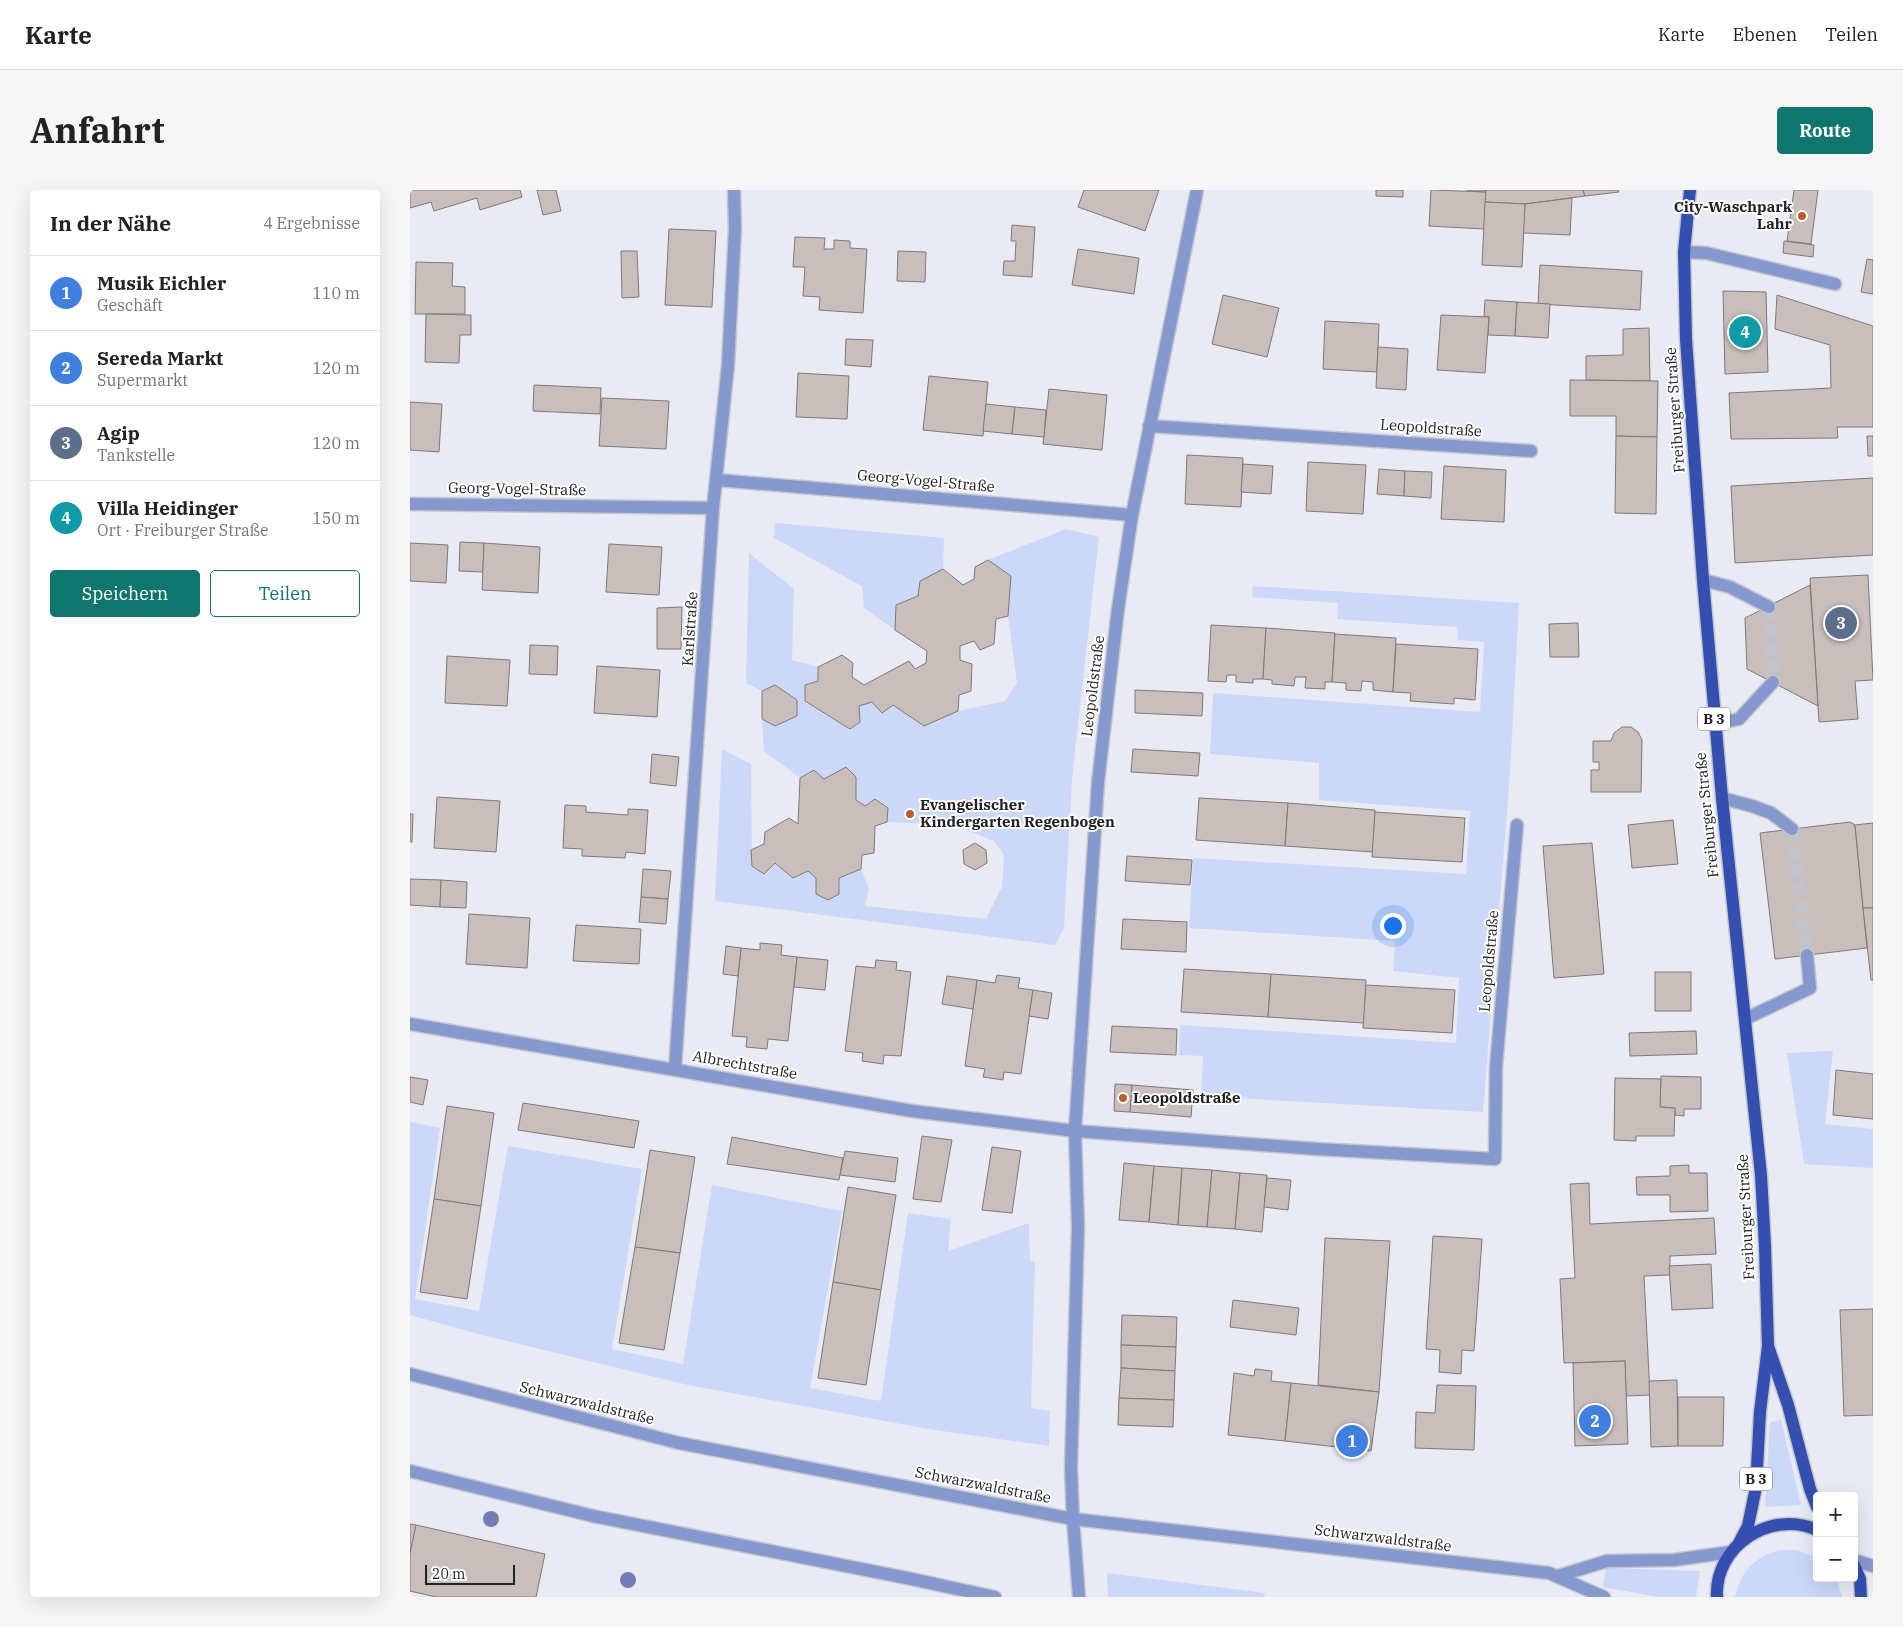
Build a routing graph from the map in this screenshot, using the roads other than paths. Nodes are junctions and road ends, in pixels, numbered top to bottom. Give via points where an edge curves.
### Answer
1 (734, 190) edge
2 (1197, 190) edge
3 (1690, 190) edge
4 (1684, 252) junction
5 (1834, 284) dead end
6 (1149, 426) junction
7 (1531, 451) dead end
8 (717, 480) junction
9 (410, 504) edge
10 (714, 508) junction
11 (1132, 515) junction
12 (1703, 580) junction
13 (1769, 607) dead end
14 (1772, 682) tunnel mouth
15 (1714, 724) junction
16 (1722, 798) junction
17 (1517, 825) dead end
18 (1792, 829) dead end
19 (1807, 955) tunnel mouth
20 (1746, 1020) junction
21 (410, 1024) edge
22 (675, 1069) junction
23 (1075, 1131) junction
24 (1768, 1346) junction
25 (410, 1374) edge
26 (410, 1471) edge
27 (1813, 1496) edge
28 (1073, 1519) junction
29 (1813, 1528) edge
30 (1735, 1547) junction
31 (1858, 1561) edge
32 (1873, 1566) edge
33 (1858, 1574) edge
34 (1558, 1576) junction
35 (995, 1597) edge
36 (1079, 1597) edge
37 (1604, 1597) edge
38 (1717, 1597) edge
39 (1861, 1597) edge

1 - 8 street, Karlstraße via 728,365
2 - 6 street, Leopoldstraße
3 - 4 main road, Freiburger Straße / B 3
4 - 5 street via 1706,253
4 - 12 main road, Freiburger Straße / B 3 via 1686,339
6 - 7 street, Leopoldstraße
6 - 11 street, Leopoldstraße
8 - 10 street, Karlstraße
8 - 11 street, Georg-Vogel-Straße
9 - 10 street, Georg-Vogel-Straße
10 - 22 street, Karlstraße
11 - 23 street, Leopoldstraße via 1098,782
12 - 13 street via 1730,587
12 - 15 main road, Freiburger Straße / B 3
14 - 15 street via 1739,719
15 - 16 main road, Freiburger Straße / B 3
16 - 18 street via 1771,813
16 - 20 main road, Freiburger Straße / B 3
17 - 23 street, Leopoldstraße via 1496,1067 1494,1159
19 - 20 street via 1810,988
20 - 24 main road, Freiburger Straße / B 3 via 1761,1175
21 - 22 street, Albrechtstraße
22 - 23 street, Albrechtstraße via 912,1111
23 - 28 street, Leopoldstraße via 1078,1227 1071,1468
24 - 27 main road, Freiburger Straße / B 3
24 - 30 main road, Freiburger Straße / B 3 via 1756,1487 1748,1526
25 - 28 street, Schwarzwaldstraße via 679,1443
26 - 35 street via 593,1516
28 - 34 street, Schwarzwaldstraße
28 - 36 street, Leopoldstraße
29 - 30 main road via 1791,1524 1772,1525 1755,1532
30 - 34 street, Schwarzwaldstraße via 1674,1560 1608,1561
30 - 38 main road, Freiburger Straße via 1721,1570
31 - 32 street
33 - 39 main road
34 - 37 street, Schwarzwaldstraße

